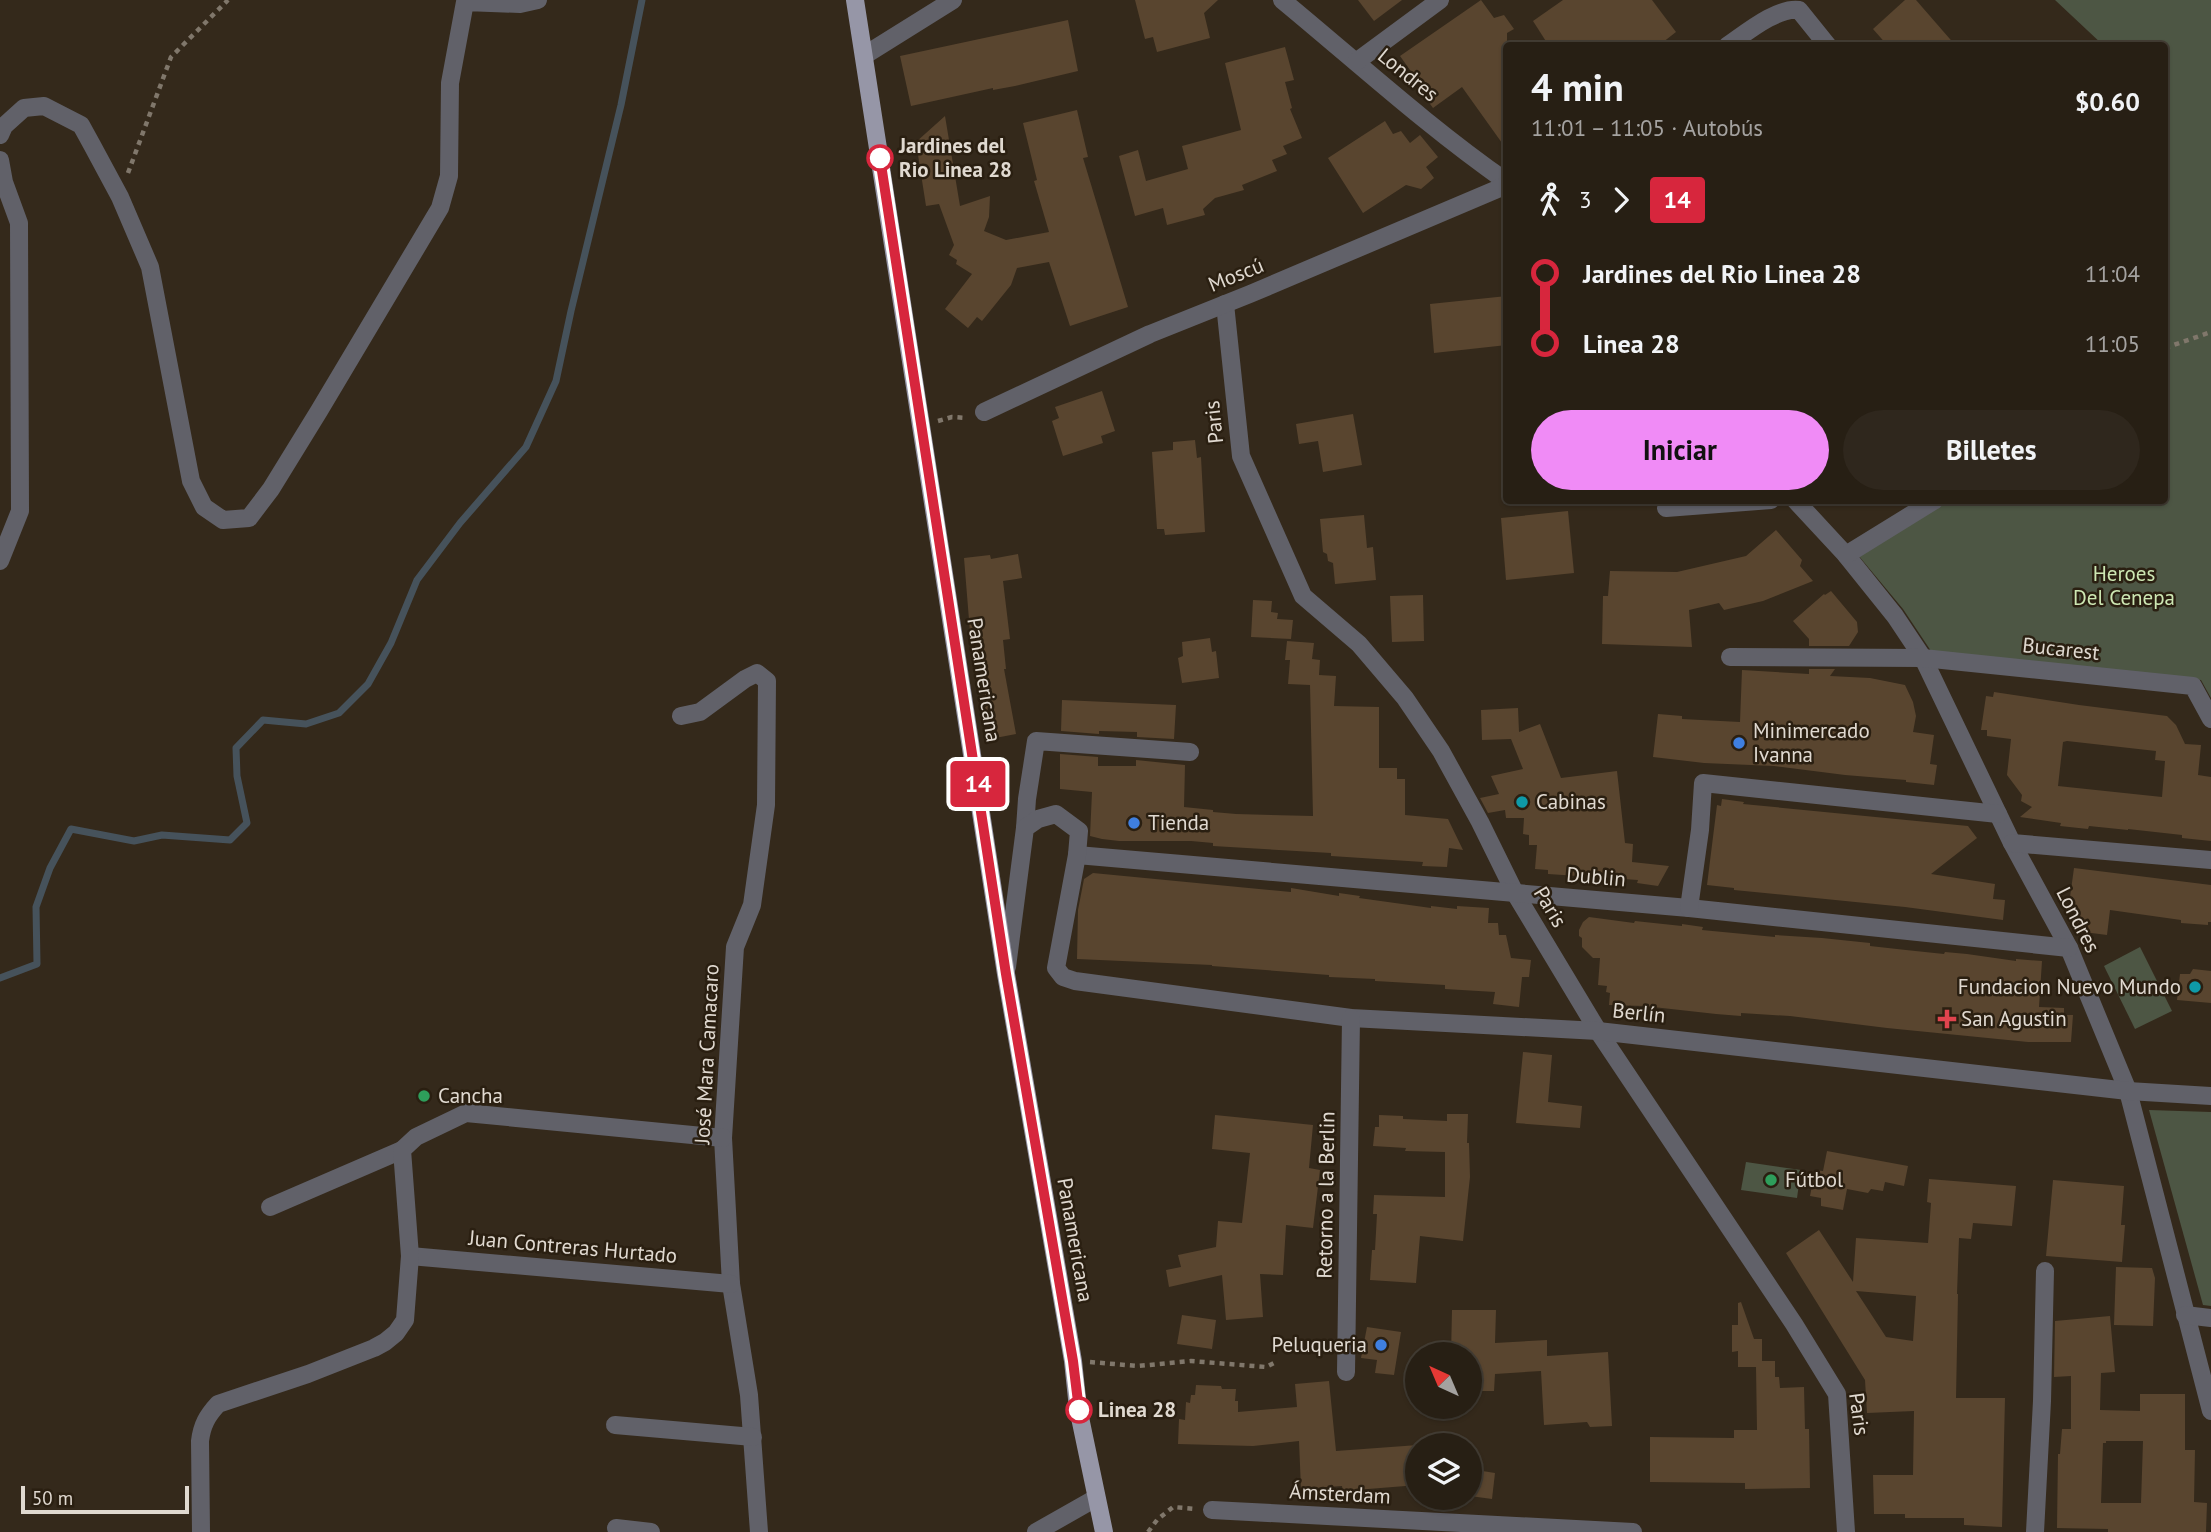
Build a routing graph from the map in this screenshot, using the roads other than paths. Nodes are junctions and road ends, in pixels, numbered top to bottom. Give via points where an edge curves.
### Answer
1 (538, 0) edge
2 (855, 0) edge
3 (953, 0) edge
4 (1282, 0) edge
5 (1440, 0) edge
6 (463, 1) edge
7 (1733, 42) edge
8 (1825, 42) edge
9 (865, 55) junction
10 (1356, 62) junction
11 (0, 135) edge
12 (0, 160) edge
13 (1503, 180) edge
14 (1503, 185) edge
15 (1225, 304) junction
16 (984, 412) road end
17 (1718, 504) edge
18 (1799, 504) edge
19 (1929, 504) edge
20 (1666, 508) dead end
21 (1846, 555) junction
22 (0, 561) edge
23 (1730, 657) dead end
24 (1923, 658) junction
25 (681, 716) dead end
26 (2211, 719) edge
27 (1190, 752) dead end
28 (1998, 814) junction
29 (1026, 828) junction
30 (2012, 843) junction
31 (1077, 855) junction
32 (2211, 860) edge
33 (1515, 893) junction
34 (1689, 908) junction
35 (2068, 948) junction
36 (1006, 974) junction
37 (1351, 1018) junction
38 (1598, 1031) junction
39 (2128, 1091) junction
40 (2211, 1096) edge
41 (723, 1138) junction
42 (402, 1150) junction
43 (270, 1207) dead end
44 (410, 1256) junction
45 (2045, 1271) dead end
46 (732, 1284) junction
47 (2185, 1315) junction
48 (2211, 1318) edge
49 (1346, 1372) dead end
50 (2211, 1411) edge
51 (615, 1425) dead end
52 (753, 1437) junction
53 (1096, 1498) junction
54 (1212, 1510) road end
55 (616, 1528) dead end
56 (201, 1532) edge
57 (651, 1532) edge
58 (759, 1532) edge
59 (1036, 1532) edge
60 (1104, 1532) edge
61 (1633, 1532) edge
62 (1846, 1532) edge
63 (2035, 1532) edge

1 - 6 street via 520,4
2 - 9 main road, Panamericana
3 - 9 street
4 - 10 street, Londres
5 - 10 street
6 - 11 street via 450,83 449,176 440,208 271,489 249,518 223,520 204,507 191,481 150,267 120,197 81,125 44,106 24,108
7 - 8 street via 1791,9 1799,10
9 - 36 main road, Panamericana
10 - 13 street, Londres
12 - 22 street via 19,223 20,470 20,511
14 - 15 street, Moscú
15 - 16 street, Moscú
15 - 33 street, Paris via 1241,456 1303,596 1359,643 1405,698 1441,751
17 - 20 street
18 - 21 street, Londres
19 - 21 street
21 - 24 street, Londres
23 - 24 street, Bucarest
24 - 26 street, Bucarest via 2193,686
24 - 28 street, Londres
25 - 41 street, José Mara Camacaro via 700,712 757,673 767,681 766,804 752,905 735,947
27 - 29 street via 1036,741
28 - 30 street, Londres
28 - 34 street via 1703,783
29 - 31 street via 1056,814 1079,831
29 - 36 street
30 - 32 street
30 - 35 street, Londres
31 - 33 street, Dublin
31 - 37 street, Berlín via 1056,968 1063,977
33 - 34 street, Dublin
33 - 38 street, Paris
34 - 35 street, Dublin
35 - 39 street, Londres
36 - 53 main road, Panamericana
37 - 38 street, Berlín
37 - 49 street, Retorno a la Berlin
38 - 39 street, Berlín
38 - 62 street, Paris via 1837,1394
39 - 40 street, Berlín
39 - 47 street, Londres
41 - 42 street via 466,1112 416,1137
41 - 46 street, José Mara Camacaro
42 - 43 street
42 - 44 street
44 - 46 street, Juan Contreras Hurtado
44 - 56 street via 405,1320 385,1342 218,1404 208,1415 200,1441
45 - 63 street
46 - 52 street, José Mara Camacaro
47 - 48 street
47 - 50 street, Londres
51 - 52 street
52 - 58 street, José Mara Camacaro
53 - 59 street
53 - 60 main road, Panamericana
54 - 61 street, Ámsterdam
55 - 57 street

